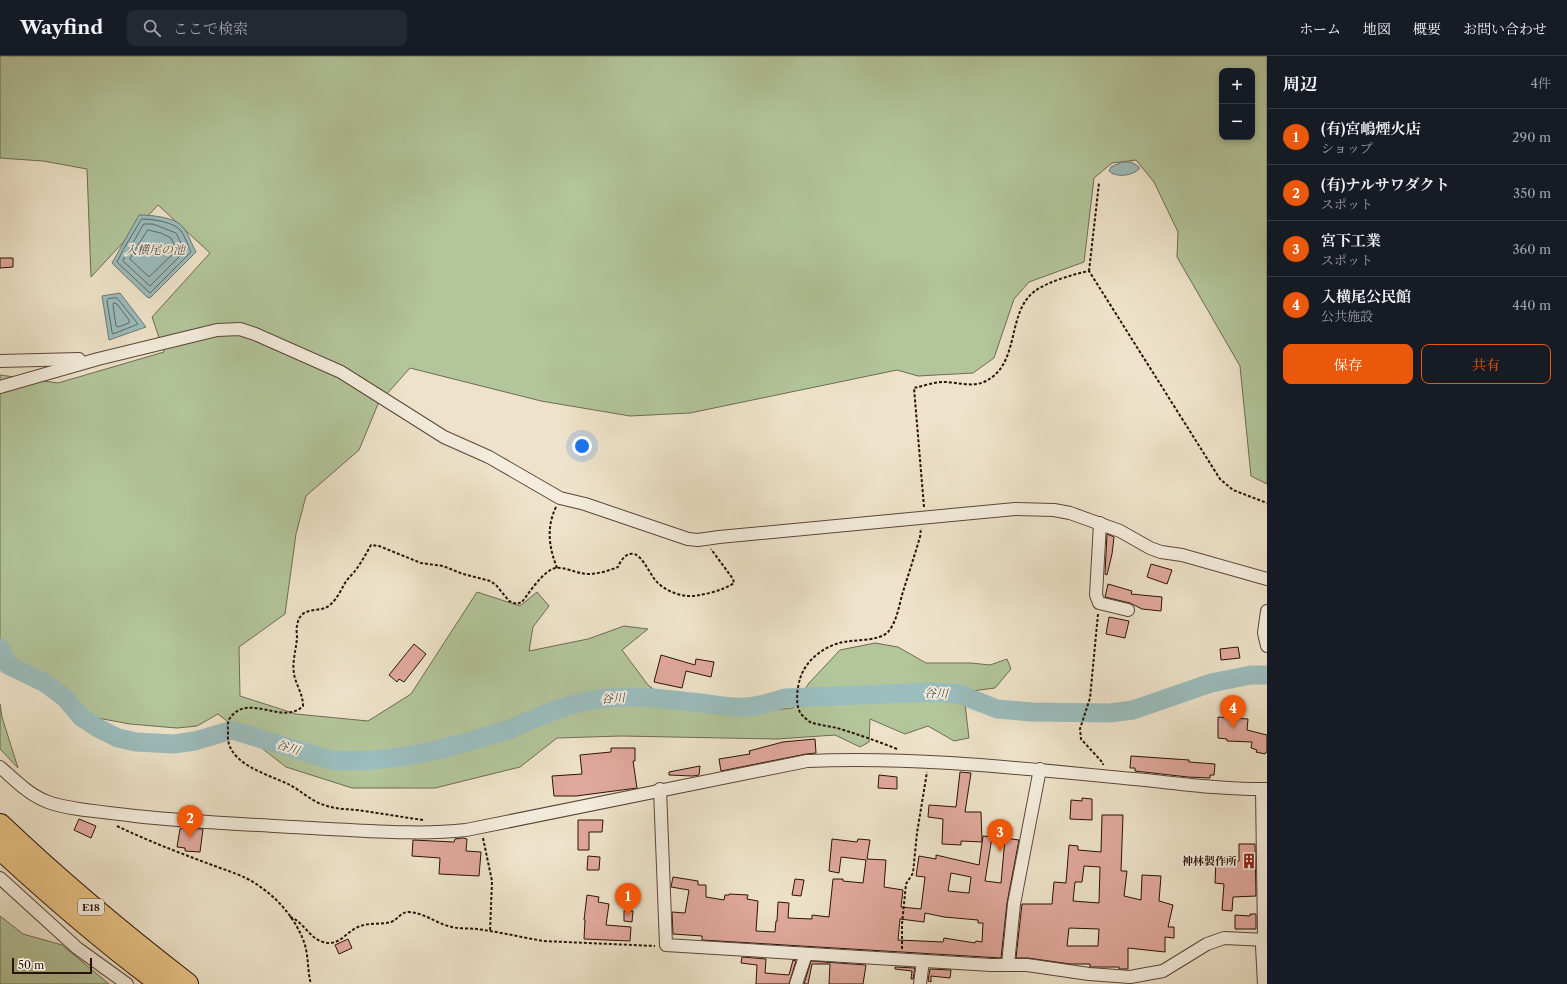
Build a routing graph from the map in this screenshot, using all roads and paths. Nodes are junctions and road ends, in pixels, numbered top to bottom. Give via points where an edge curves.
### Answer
1 (1099, 183) dead end
2 (1089, 272) junction
3 (98, 358) junction
4 (0, 361) edge
5 (0, 387) edge
6 (560, 498) junction
7 (1267, 503) edge
8 (923, 518) junction
9 (1100, 523) junction
10 (707, 539) junction
11 (557, 568) junction
12 (1267, 579) edge
13 (1099, 603) junction
14 (1128, 610) dead end
15 (1267, 611) edge
16 (1267, 646) edge
17 (898, 750) dead end
18 (929, 763) junction
19 (0, 766) edge
20 (1040, 770) junction
21 (1102, 776) junction
22 (1264, 789) edge
23 (660, 790) junction
24 (425, 821) dead end
25 (112, 824) dead end
26 (0, 826) edge
27 (481, 827) junction
28 (0, 848) edge
29 (0, 878) edge
30 (290, 916) junction
31 (490, 932) junction
32 (1265, 940) edge
33 (666, 945) junction
34 (806, 954) junction
35 (900, 960) junction
36 (923, 961) junction
37 (1008, 964) junction
38 (1076, 978) edge
39 (127, 984) edge
40 (162, 984) edge
41 (187, 984) edge
42 (311, 984) edge
43 (796, 984) edge
44 (920, 984) edge
45 (1264, 984) edge

1 - 2 path
2 - 7 path via 1220,478 1233,490
2 - 8 path via 1044,286 1029,296 1019,316 1006,361 993,377 978,384 943,382 914,388
3 - 4 street
3 - 5 street
3 - 6 street via 217,330 240,329 341,372 444,437 476,450
6 - 10 street via 688,539
6 - 11 path via 553,512 549,534
8 - 9 street via 1015,509 1070,513
8 - 10 street
8 - 17 path via 920,537 890,630 881,637 840,643 818,653 803,671 798,693 798,708 806,719 863,736
9 - 12 street via 1161,552 1182,555
9 - 13 street via 1096,595
10 - 11 path via 734,583 711,592 687,596 674,593 657,583 639,556 634,554 624,556 618,567 589,574
11 - 24 path via 544,574 522,602 517,604 509,601 490,581 443,566 416,562 371,545 330,606 309,610 299,619 294,673 303,706 298,711 287,713 254,708 240,709 228,721 227,743 240,760 304,792 322,805
13 - 14 street
13 - 21 path via 1090,698 1080,729 1081,739 1103,762
15 - 16 street via 1264,633
18 - 20 street
18 - 23 street via 842,759 807,761
18 - 35 path via 913,873 906,884
19 - 27 street via 37,798 57,805 88,810 213,823 352,830 448,832
20 - 21 street
20 - 37 street via 1014,904
21 - 22 street
22 - 32 street
23 - 27 street
23 - 33 street
25 - 30 path via 150,842 252,882 272,896
26 - 41 highway, E18 via 86,903
27 - 31 path via 491,872
28 - 40 highway, E18 via 76,916
29 - 39 street via 77,948
30 - 31 path via 316,938 327,943 340,940 358,927 391,922 407,912 423,915 450,927
30 - 42 path via 304,943
31 - 33 path via 543,941 662,947
32 - 38 street via 1218,940 1207,944 1168,969 1153,974
32 - 45 street via 1262,974
33 - 34 street
34 - 35 street
34 - 43 street
35 - 36 street
36 - 37 street
36 - 44 street
37 - 38 street

